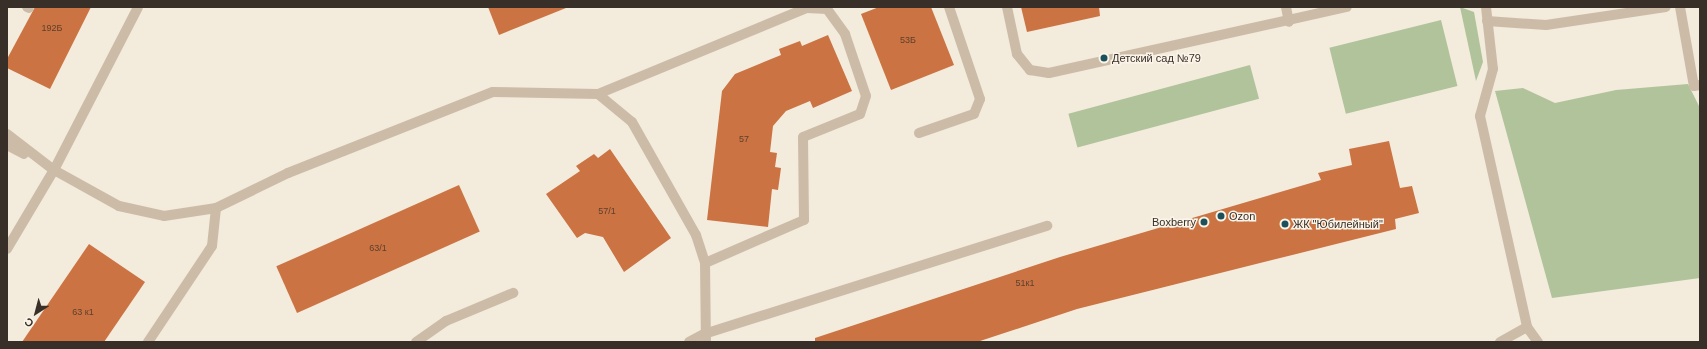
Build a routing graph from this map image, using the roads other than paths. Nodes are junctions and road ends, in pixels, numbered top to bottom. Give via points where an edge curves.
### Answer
1 (138, 7) edge
2 (949, 7) edge
3 (1007, 7) edge
4 (1286, 7) edge
5 (1347, 7) edge
6 (1486, 7) edge
7 (1666, 7) edge
8 (1680, 7) edge
9 (828, 8) edge
10 (1611, 11) edge
11 (1488, 21) junction
12 (1289, 22) junction
13 (1700, 85) edge
14 (598, 94) junction
15 (919, 133) dead end
16 (7, 134) edge
17 (7, 145) edge
18 (54, 170) junction
19 (216, 208) junction
20 (1047, 226) dead end
21 (7, 249) edge
22 (705, 263) junction
23 (513, 293) dead end
24 (1527, 327) junction
25 (705, 338) edge
26 (148, 342) edge
27 (416, 342) edge
28 (690, 342) edge
29 (1500, 342) edge
30 (1538, 342) edge

1 - 18 street
2 - 15 street via 980,99 974,114
3 - 12 street via 1017,54 1030,70 1049,73
4 - 12 street
5 - 12 street
6 - 11 street
7 - 10 street
8 - 13 street via 1694,86
9 - 14 street via 807,8
9 - 22 street via 845,34 866,96 860,114 803,137 804,220
10 - 11 street via 1546,25
11 - 24 street via 1493,70 1480,116
14 - 19 street via 493,92 288,173
14 - 22 street via 632,122 696,235
16 - 18 street
17 - 18 street
18 - 19 street via 119,206 164,216
18 - 21 street
19 - 26 street via 212,246
20 - 25 street
22 - 25 street
23 - 27 street via 446,321
24 - 29 street
24 - 30 street
25 - 28 street

